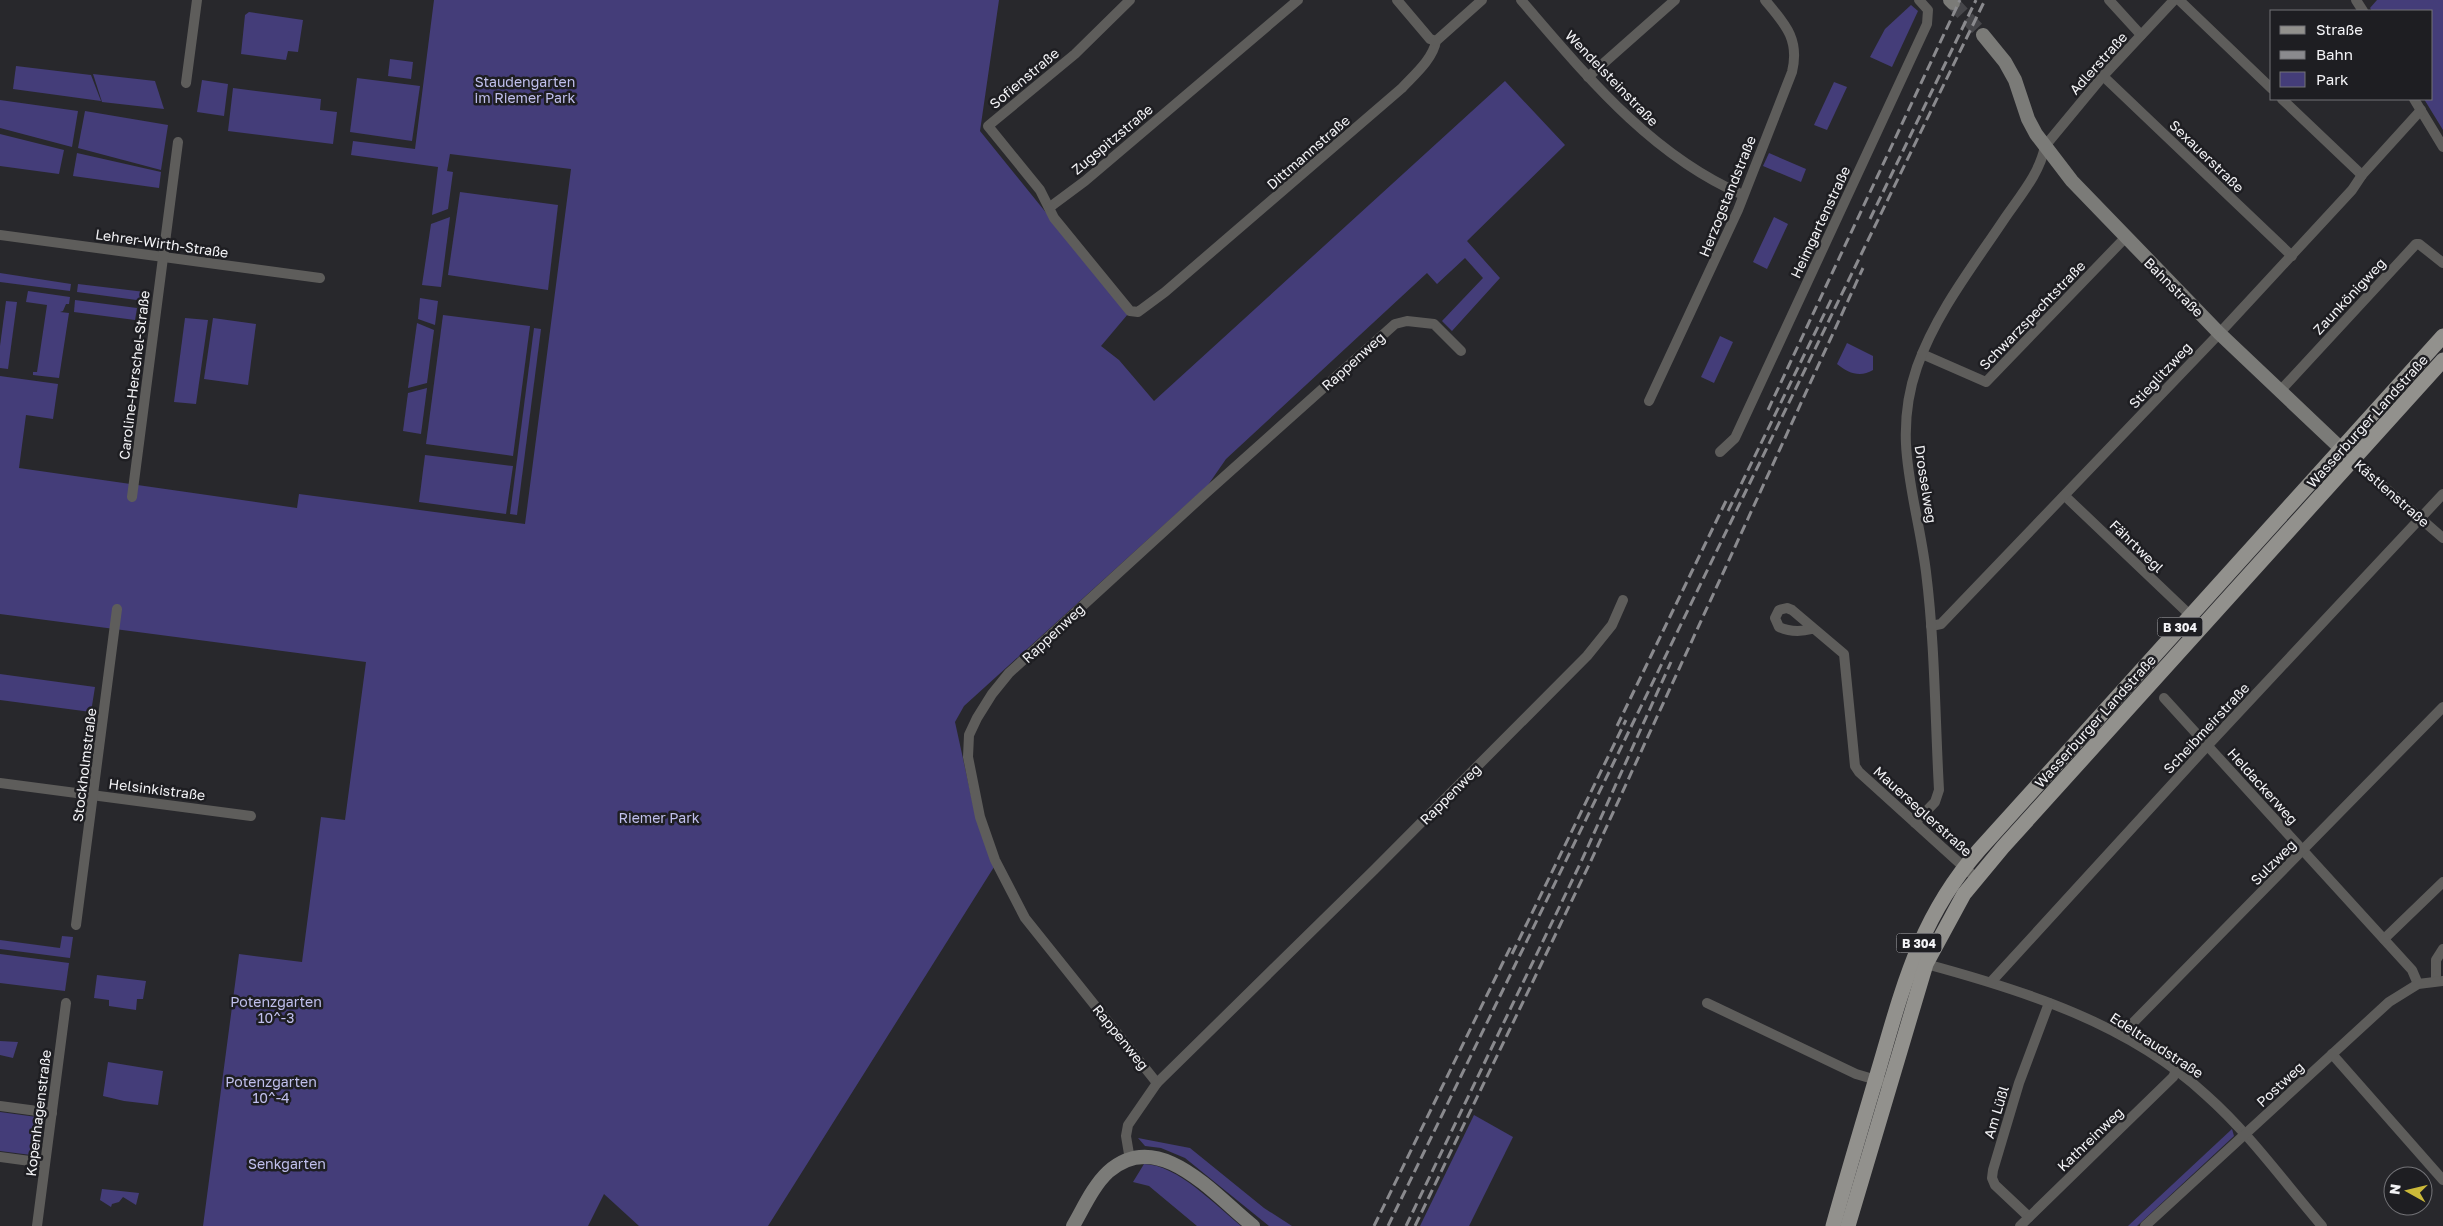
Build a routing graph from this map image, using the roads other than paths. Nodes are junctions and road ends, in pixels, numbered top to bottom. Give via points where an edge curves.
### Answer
1 (197, 0) edge
2 (1130, 0) edge
3 (1298, 0) edge
4 (1397, 0) edge
5 (1482, 0) edge
6 (1521, 0) edge
7 (1675, 0) edge
8 (1765, 0) edge
9 (1919, 0) edge
10 (2109, 0) edge
11 (2174, 0) edge
12 (2178, 0) edge
13 (1983, 35) tunnel mouth
14 (2141, 35) junction
15 (1436, 41) junction
16 (2103, 76) junction
17 (1588, 77) junction
18 (186, 83) dead end
19 (2270, 87) edge
20 (2283, 100) edge
21 (2415, 100) edge
22 (2421, 110) junction
23 (178, 142) dead end
24 (2045, 146) junction
25 (2443, 146) edge
26 (2362, 175) junction
27 (1743, 195) junction
28 (1050, 207) junction
29 (0, 235) edge
30 (2125, 238) junction
31 (2292, 256) junction
32 (163, 257) junction
33 (2443, 263) edge
34 (320, 278) dead end
35 (2220, 333) junction
36 (2443, 336) edge
37 (1461, 351) dead end
38 (1922, 354) junction
39 (2443, 360) edge
40 (2280, 391) junction
41 (1649, 401) dead end
42 (2341, 449) junction
43 (1720, 452) dead end
44 (2353, 460) junction
45 (2443, 494) edge
46 (2065, 496) junction
47 (132, 497) dead end
48 (2421, 518) junction
49 (2443, 538) edge
50 (1623, 600) dead end
51 (117, 609) dead end
52 (2191, 616) junction
53 (1931, 626) junction
54 (1812, 629) dead end
55 (2164, 698) dead end
56 (2443, 707) edge
57 (2208, 745) junction
58 (0, 783) edge
59 (94, 795) junction
60 (252, 816) dead end
61 (1915, 823) junction
62 (2303, 850) junction
63 (1964, 867) junction
64 (1976, 878) junction
65 (2443, 882) edge
66 (76, 925) dead end
67 (2384, 939) junction
68 (2443, 950) edge
69 (1926, 964) junction
70 (2440, 981) edge
71 (1991, 982) junction
72 (2418, 984) junction
73 (66, 1003) dead end
74 (1706, 1003) dead end
75 (2049, 1003) junction
76 (2121, 1035) junction
77 (2332, 1054) junction
78 (2176, 1071) junction
79 (1883, 1082) junction
80 (1157, 1083) junction
81 (0, 1106) edge
82 (52, 1113) junction
83 (2245, 1134) junction
84 (0, 1157) edge
85 (1130, 1160) junction
86 (45, 1163) junction
87 (2443, 1180) edge
88 (2029, 1217) junction
89 (37, 1226) edge
90 (1073, 1226) edge
91 (1254, 1226) edge
92 (1833, 1226) edge
93 (1848, 1226) edge
94 (2020, 1226) edge
95 (2146, 1226) edge
96 (2322, 1226) edge

1 - 18 street
2 - 28 street, Sofienstraße via 1075,54 988,126
3 - 28 street, Zugspitzstraße
4 - 15 street via 1430,39
5 - 15 street, Dittmannstraße
6 - 17 street, Wendelsteinstraße
7 - 17 street
8 - 27 street, Herzogstandstraße via 1788,28 1794,62
9 - 43 street, Heimgartenstraße via 1928,10 1927,24 1735,438
10 - 14 street
11 - 14 street, Adlerstraße
12 - 19 street
13 - 24 street, Bahnstraße via 2005,62 2036,134
14 - 16 street, Adlerstraße
15 - 28 street, Dittmannstraße via 1427,60 1402,88 1138,312 1130,312 1054,218
16 - 24 street, Adlerstraße
16 - 31 street, Sexauerstraße
17 - 27 street, Wendelsteinstraße via 1654,141
20 - 26 street
21 - 22 street
22 - 25 street
22 - 26 street, Stieglitzweg
23 - 32 street, Caroline-Herschel-Straße
24 - 30 street, Bahnstraße via 2072,181
24 - 38 street, Drosselweg via 2039,166 1931,332
26 - 31 street, Stieglitzweg
27 - 41 street, Herzogstandstraße via 1708,279
29 - 32 street, Lehrer-Wirth-Straße
30 - 35 street, Bahnstraße
30 - 38 street, Schwarzspechtstraße via 1986,382
31 - 35 street, Stieglitzweg
32 - 34 street, Lehrer-Wirth-Straße
32 - 47 street, Caroline-Herschel-Straße
33 - 40 street, Zaunkönigweg via 2416,244
35 - 40 street, Bahnstraße
35 - 46 street, Stieglitzweg
36 - 42 main road, Wasserburger Landstraße / B 304
37 - 80 street, Rappenweg via 1434,324 1407,321 1395,324 1009,673 992,694 969,735 968,758 980,817 995,860 1025,918
38 - 53 street, Drosselweg via 1908,398 1906,462 1926,570
39 - 44 main road, Wasserburger Landstraße / B 304
40 - 42 street, Bahnstraße
42 - 44 street, Kästlenstraße
42 - 52 main road, Wasserburger Landstraße / B 304
44 - 48 street, Kästlenstraße
44 - 64 main road, Wasserburger Landstraße / B 304
45 - 48 street, Scheibmeirstraße
46 - 52 street, Fährtwegl
46 - 53 street, Stieglitzweg via 1941,624
48 - 49 street, Kästlenstraße
48 - 57 street, Scheibmeirstraße
50 - 80 street, Rappenweg via 1612,625 1587,656
51 - 59 street, Stockholmstraße
52 - 63 main road, Wasserburger Landstraße / B 304
53 - 61 street, Drosselweg via 1939,790 1935,802
54 - 61 street, Mauerseglerstraße via 1844,654 1855,766
55 - 57 street, Heldackerweg
56 - 62 street, Sulzweg
57 - 62 street, Heldackerweg
57 - 71 street, Scheibmeirstraße
58 - 59 street, Helsinkistraße
59 - 60 street, Helsinkistraße
59 - 66 street, Stockholmstraße
61 - 63 street, Mauerseglerstraße
62 - 67 street, Heldackerweg
62 - 76 street, Sulzweg
63 - 64 street, Mauerseglerstraße
63 - 79 main road, Wasserburger Landstraße / B 304 via 1936,910 1917,948 1901,992
64 - 69 main road, Wasserburger Landstraße / B 304 via 1950,917
65 - 67 street
67 - 72 street, Heldackerweg via 2412,970
68 - 70 street via 2436,960
69 - 71 street, Edeltraudstraße
69 - 79 main road, Wasserburger Landstraße / B 304
70 - 72 street, Postweg
71 - 75 street, Edeltraudstraße
72 - 77 street, Postweg via 2389,1002
73 - 82 street, Kopenhagenstraße
74 - 79 street via 1856,1074
75 - 76 street, Edeltraudstraße
75 - 88 street, Am Lüßl via 2020,1083 1992,1178 1995,1185
76 - 78 street, Edeltraudstraße
77 - 83 street, Postweg
77 - 87 street
78 - 83 street, Edeltraudstraße via 2206,1094
78 - 88 street, Kathreinweg
79 - 92 main road, Wasserburger Landstraße / B 304
79 - 93 main road, Wasserburger Landstraße / B 304
80 - 85 street, Rappenweg via 1128,1125 1126,1136
81 - 82 street
82 - 86 street, Kopenhagenstraße
83 - 95 street, Postweg
83 - 96 street, Edeltraudstraße
84 - 86 street
85 - 90 street via 1102,1178
85 - 91 street via 1151,1156 1171,1162
86 - 89 street, Kopenhagenstraße
88 - 94 street, Kathreinweg

